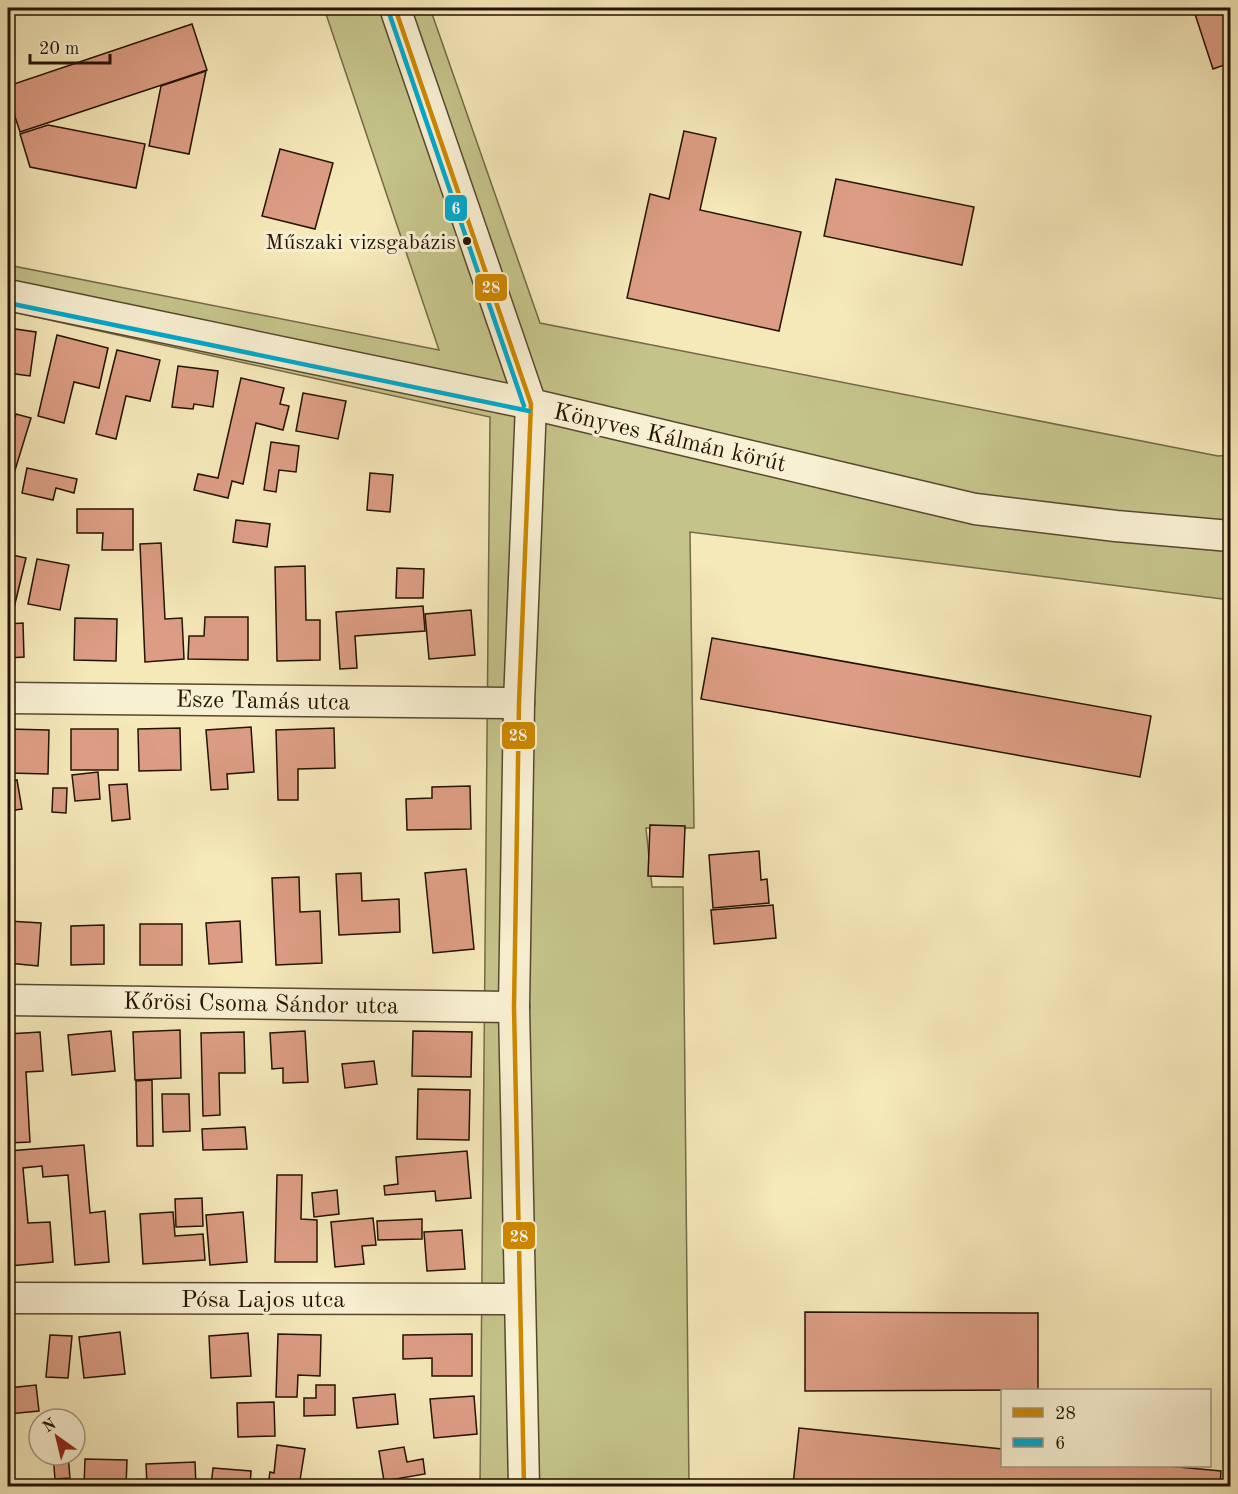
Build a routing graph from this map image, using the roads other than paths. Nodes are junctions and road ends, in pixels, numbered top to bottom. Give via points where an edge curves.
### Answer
1 (395, 8) edge
2 (8, 295) edge
3 (531, 404) junction
4 (1230, 536) edge
5 (8, 698) edge
6 (519, 703) junction
7 (8, 1000) edge
8 (514, 1007) junction
9 (8, 1298) edge
10 (519, 1299) junction
11 (524, 1486) edge

1 - 3 street
2 - 3 street, Könyves Kálmán körút
3 - 4 street, Könyves Kálmán körút via 975,509
3 - 6 street
5 - 6 street, Esze Tamás utca
6 - 8 street
7 - 8 street, Kőrösi Csoma Sándor utca
8 - 10 street
9 - 10 street, Pósa Lajos utca
10 - 11 street

